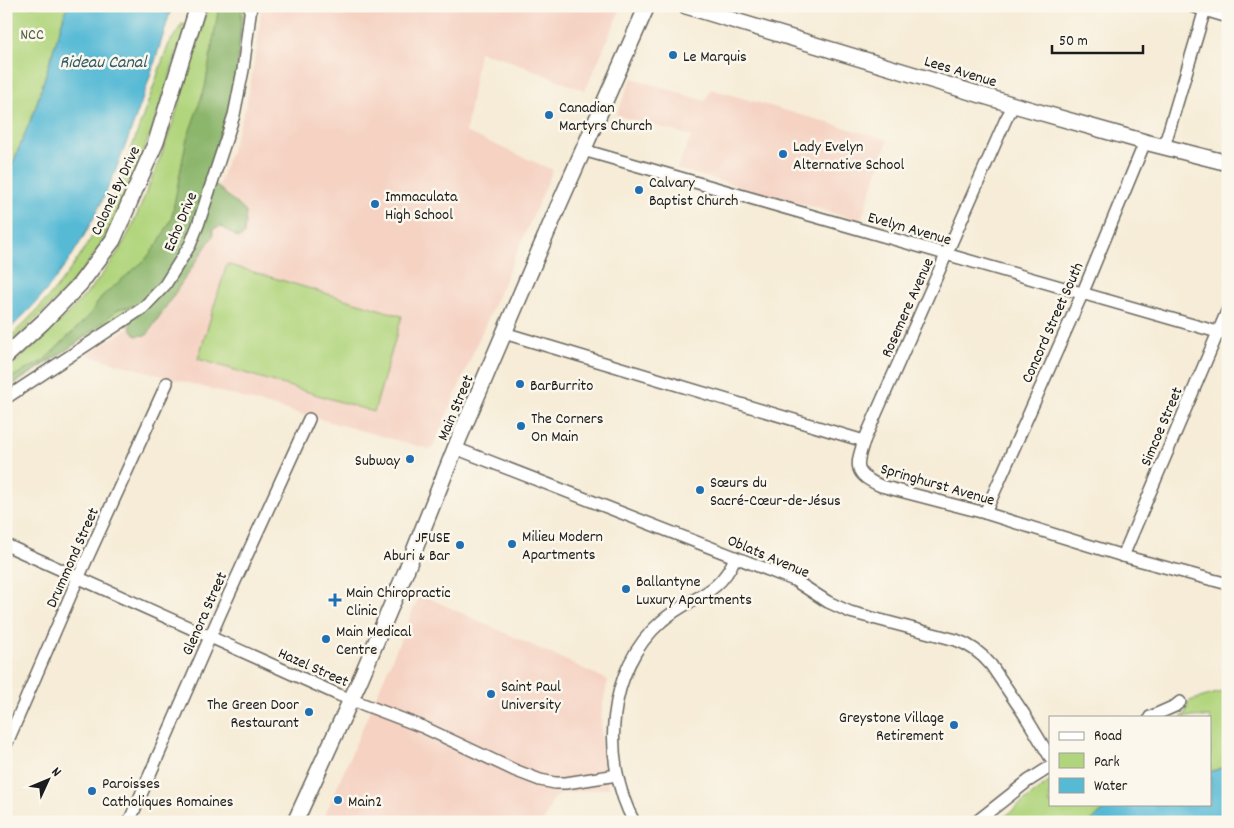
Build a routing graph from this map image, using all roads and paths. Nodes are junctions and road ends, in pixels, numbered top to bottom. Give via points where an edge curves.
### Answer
1 (198, 6) edge
2 (252, 6) edge
3 (646, 6) edge
4 (686, 6) edge
5 (1191, 6) edge
6 (1206, 8) edge
7 (1228, 17) edge
8 (1014, 104) junction
9 (1145, 142) junction
10 (1164, 147) junction
11 (583, 150) junction
12 (1228, 163) edge
13 (947, 255) junction
14 (1083, 292) junction
15 (1228, 309) edge
16 (504, 333) junction
17 (1223, 333) edge
18 (6, 356) edge
19 (167, 383) dead end
20 (6, 398) edge
21 (309, 419) dead end
22 (864, 441) junction
23 (455, 448) junction
24 (985, 513) junction
25 (6, 545) edge
26 (1123, 556) junction
27 (735, 558) junction
28 (79, 577) junction
29 (1228, 584) edge
30 (210, 636) junction
31 (351, 700) junction
32 (1180, 702) dead end
33 (1152, 716) edge
34 (6, 745) edge
35 (1049, 755) edge
36 (1049, 768) edge
37 (617, 775) junction
38 (129, 822) edge
39 (295, 822) edge
40 (634, 822) edge
41 (976, 822) edge

1 - 18 main road, Colonel By Drive via 156,142 113,240 80,284
2 - 20 street, Echo Drive via 234,115 190,245 165,285 143,308
3 - 11 main road, Main Street
4 - 8 main road, Lees Avenue
5 - 6 street
6 - 7 street
6 - 10 street
8 - 9 main road, Lees Avenue
8 - 13 street, Rosemere Avenue
9 - 10 main road, Lees Avenue
9 - 14 street, Concord Street South
10 - 12 main road, Lees Avenue
11 - 13 street, Evelyn Avenue
11 - 16 main road, Main Street
13 - 14 street, Evelyn Avenue
13 - 22 street, Rosemere Avenue
14 - 17 street, Evelyn Avenue
14 - 24 street, Concord Street South
15 - 17 street, Simcoe Street
16 - 22 street
16 - 23 main road, Main Street
17 - 26 street, Simcoe Street
19 - 28 street, Drummond Street
21 - 30 street, Glenora Street
22 - 24 street, Springhurst Avenue via 858,461 860,472 870,481
23 - 27 street, Oblats Avenue
23 - 31 main road, Main Street
24 - 26 street, Springhurst Avenue
25 - 28 street, Hazel Street
26 - 29 street, Springhurst Avenue
27 - 35 street, Oblats Avenue via 794,580 850,612 971,646 991,665
27 - 37 street via 728,573 712,590 670,614 654,628 631,662 617,702 613,733
28 - 30 street, Hazel Street
28 - 34 street, Drummond Street
30 - 31 street, Hazel Street
30 - 38 street, Glenora Street
31 - 37 street, Hazel Street via 423,727 540,780 566,783
31 - 39 main road, Main Street
32 - 33 street
36 - 41 street
37 - 40 street

